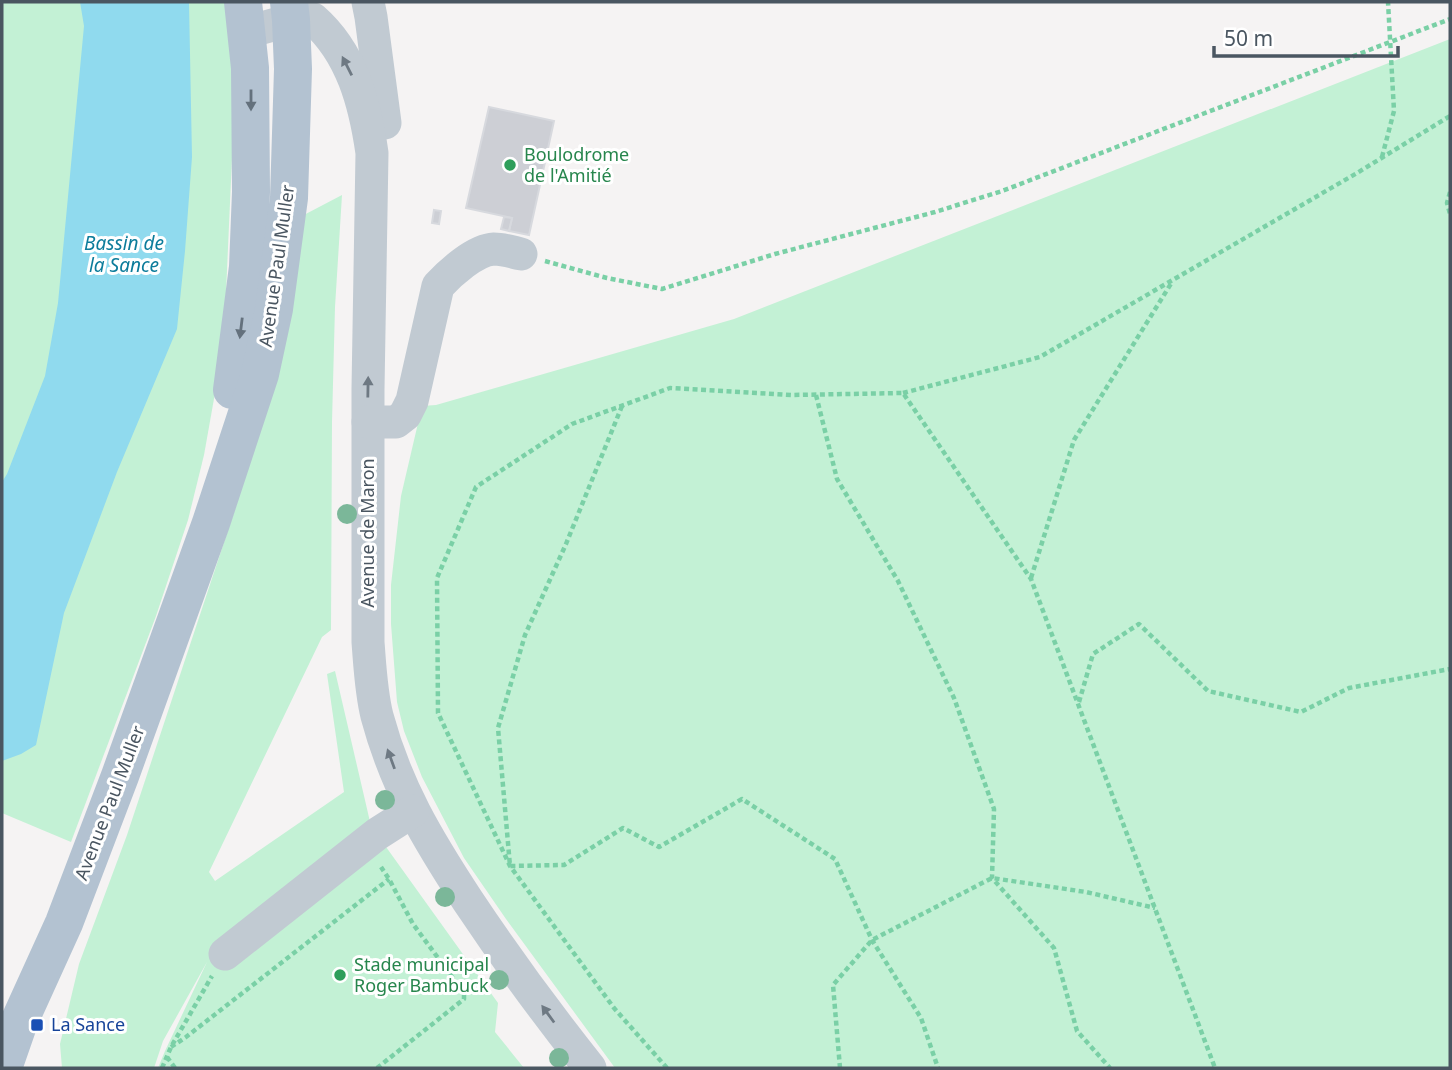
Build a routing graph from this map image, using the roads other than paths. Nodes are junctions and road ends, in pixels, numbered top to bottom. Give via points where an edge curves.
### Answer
1 (368, 2) edge
2 (294, 8) edge
3 (245, 17) edge
4 (388, 150) dead end
5 (521, 254) road end
6 (368, 422) junction
7 (211, 523) junction
8 (413, 811) junction
9 (64, 923) junction
10 (225, 954) road end
11 (3, 1068) edge
12 (24, 1068) edge
13 (590, 1068) edge

1 - 4 street
2 - 3 street, Avenue de Maron
6 -> 2 street, Avenue de Maron via 372,153 367,116 339,49 326,30
2 - 7 main road, Avenue Paul Muller via 289,198 274,309 260,374
3 -> 7 main road, Avenue Paul Muller via 251,111 248,267
5 - 6 street via 491,249 449,273 438,286 405,415 396,422
8 -> 6 street, Avenue de Maron via 383,739 370,677
7 - 9 main road, Avenue Paul Muller
8 - 10 street via 363,844
13 -> 8 street, Avenue de Maron via 492,937
9 - 11 main road, Avenue Paul Muller
9 - 12 main road, Avenue Paul Muller

